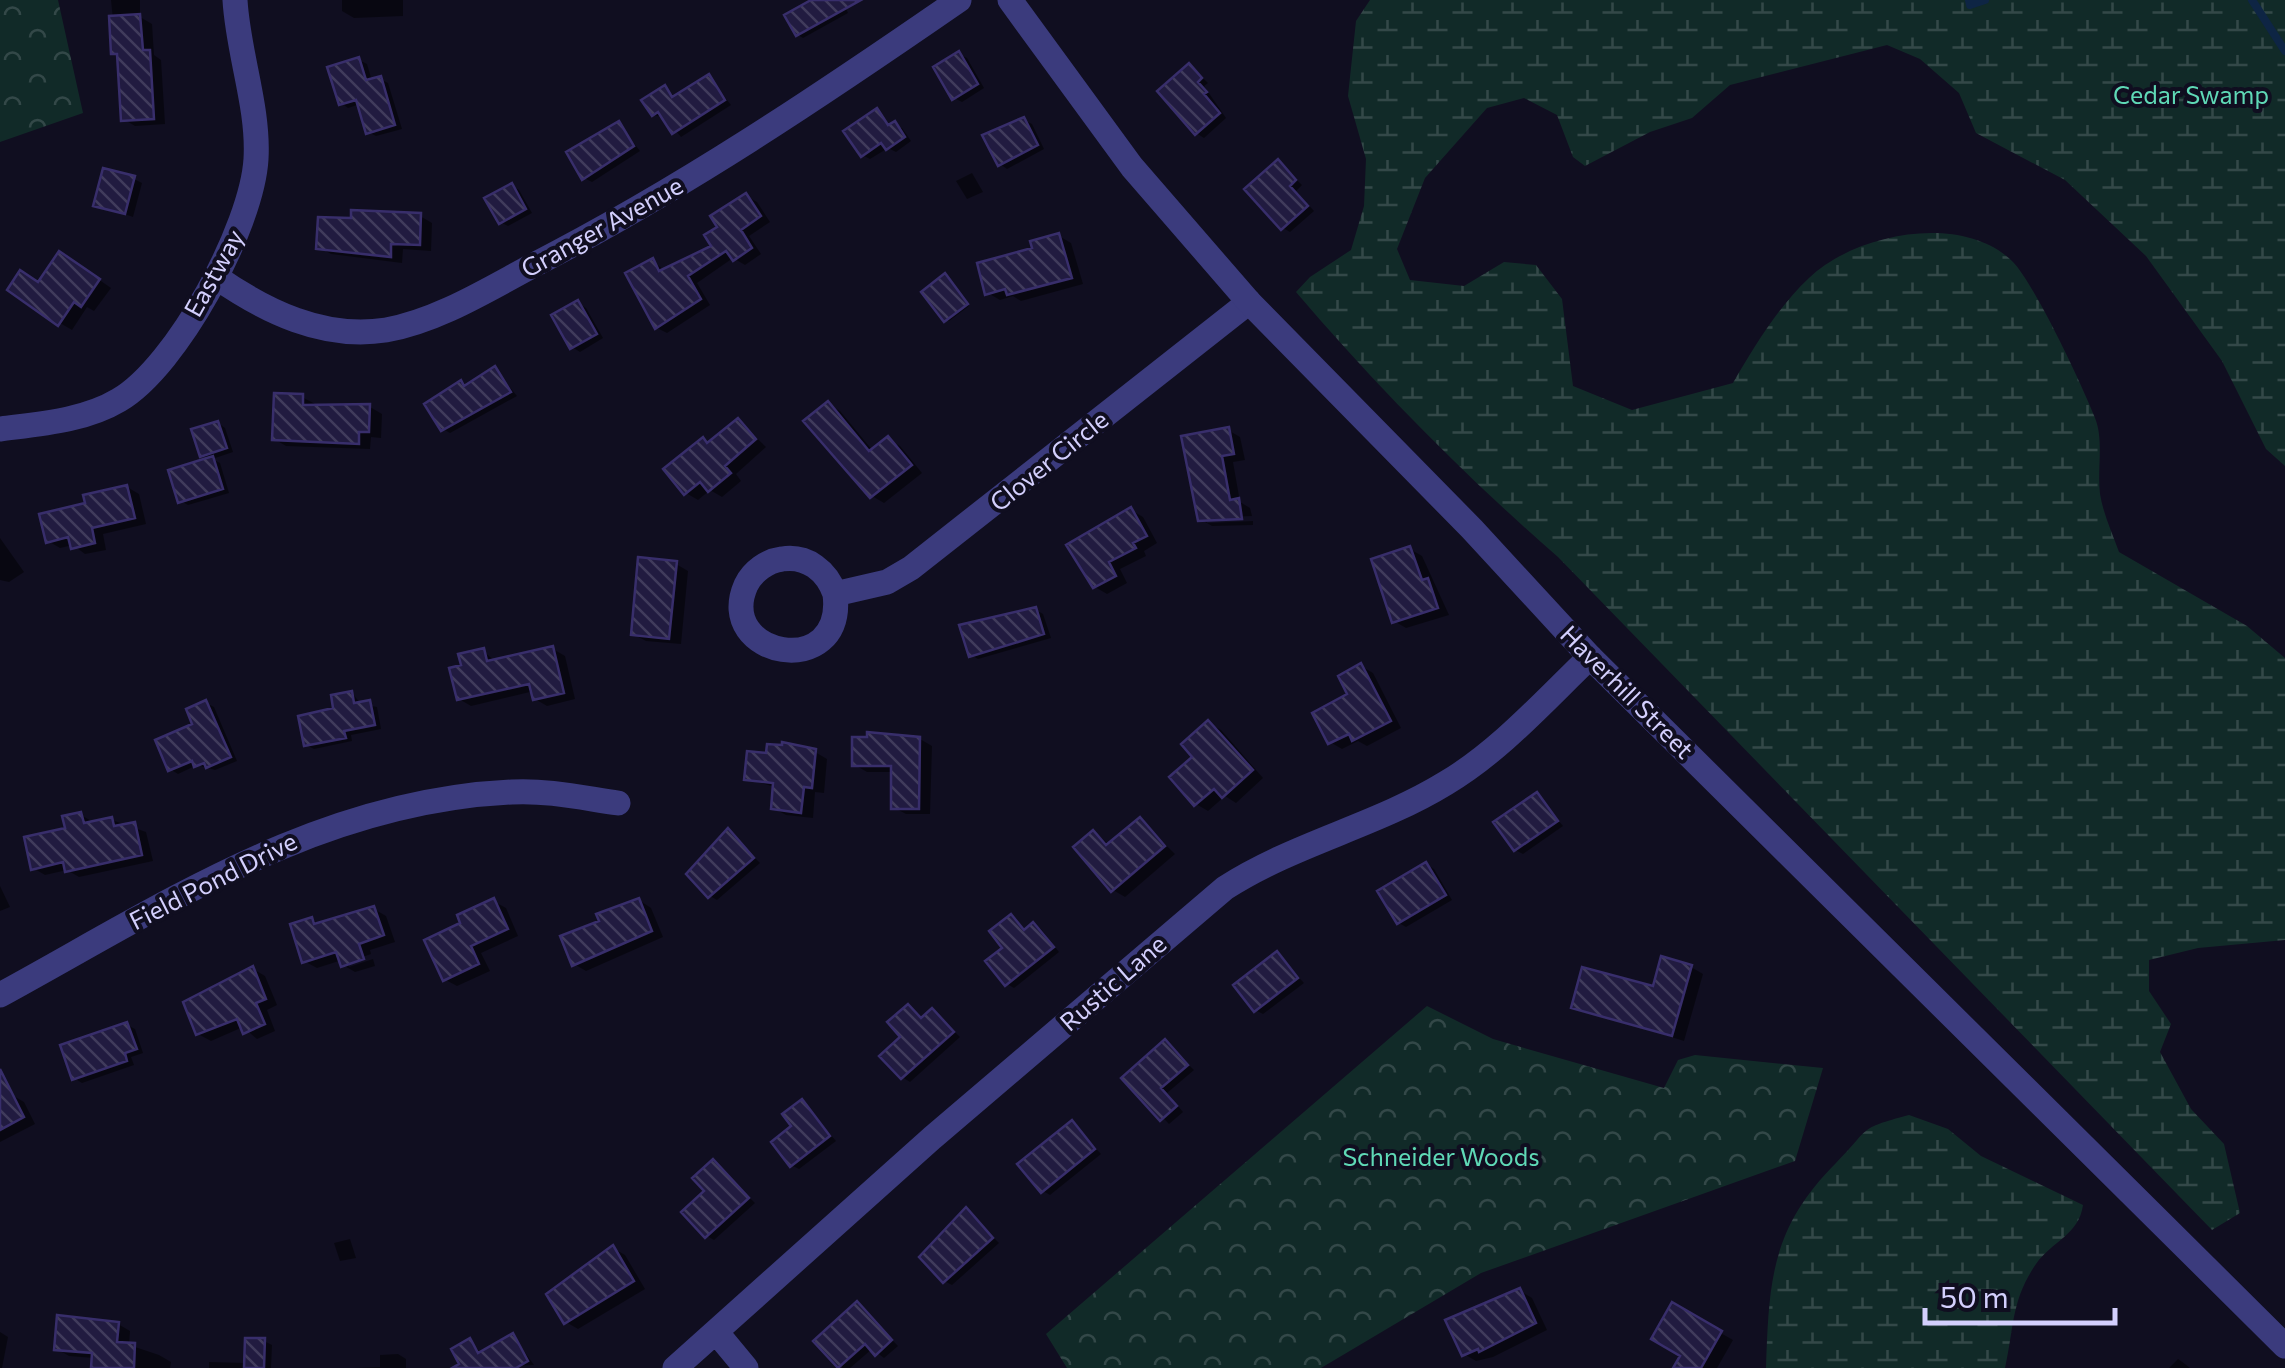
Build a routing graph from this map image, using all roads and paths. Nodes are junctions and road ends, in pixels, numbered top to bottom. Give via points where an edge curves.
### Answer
1 (235, 0) edge
2 (958, 0) edge
3 (1010, 0) edge
4 (216, 277) junction
5 (1249, 302) junction
6 (0, 429) edge
7 (835, 594) dead end
8 (1590, 658) junction
9 (618, 802) dead end
10 (0, 995) edge
11 (716, 1333) junction
12 (2285, 1346) edge
13 (675, 1368) edge
14 (746, 1368) edge

1 - 4 street, Eastway via 256,156 249,206
2 - 4 street, Granger Avenue via 651,203 411,322 364,332 316,326 269,310
3 - 5 street, Haverhill Street via 1112,142
4 - 6 street, Eastway via 179,334 120,400 52,422
5 - 7 street, Clover Circle via 942,547 887,582
5 - 8 street, Haverhill Street
8 - 11 street, Rustic Lane via 1446,784 1273,857 1225,888
8 - 12 street, Haverhill Street
9 - 10 street, Field Pond Drive via 514,792 335,824 255,855
11 - 13 street, Rustic Lane
11 - 14 street

